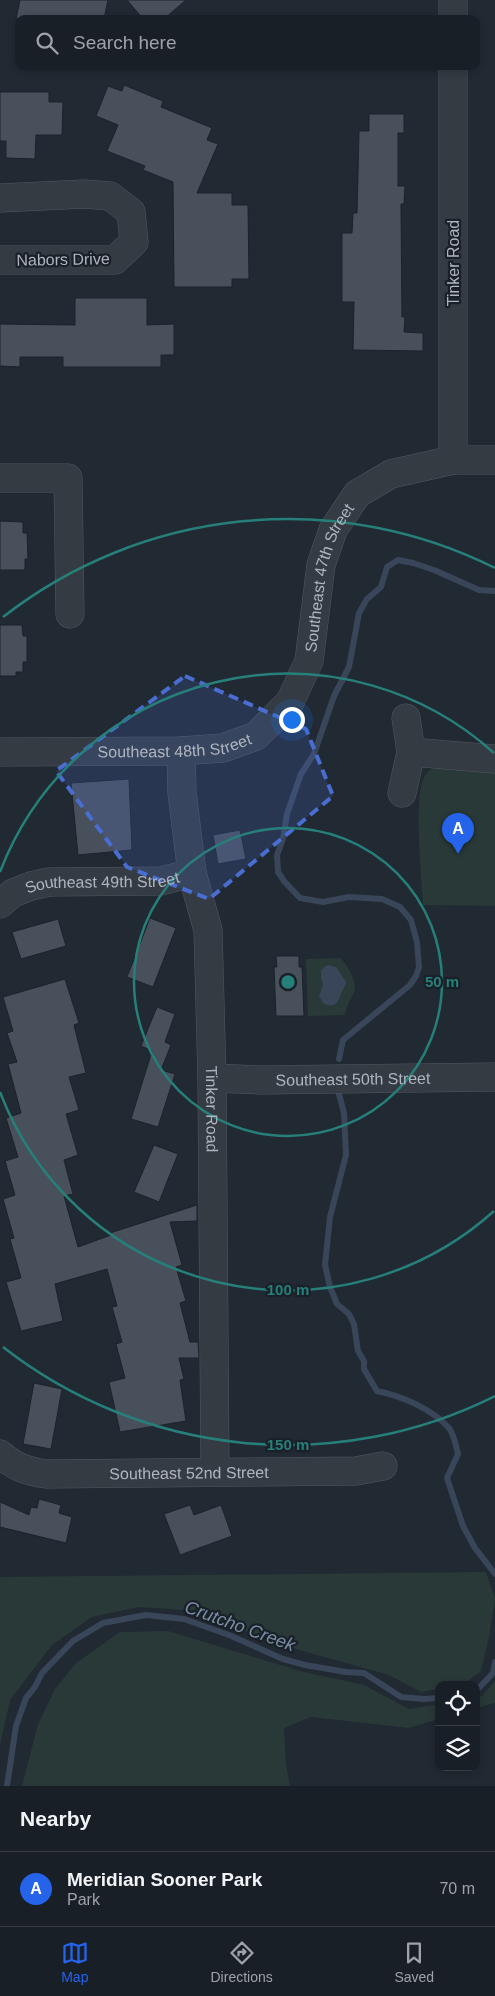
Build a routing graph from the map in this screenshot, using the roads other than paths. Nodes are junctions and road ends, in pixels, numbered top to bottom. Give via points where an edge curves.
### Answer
1 (453, 0) edge
2 (453, 15) edge
3 (453, 70) edge
4 (0, 198) edge
5 (0, 260) edge
6 (453, 460) junction
7 (495, 460) edge
8 (0, 478) edge
9 (70, 614) dead end
10 (309, 661) joint
11 (406, 718) dead end
12 (181, 751) junction
13 (0, 752) edge
14 (411, 752) junction
15 (495, 760) edge
16 (402, 793) dead end
17 (192, 874) junction
18 (6, 899) edge
19 (495, 1077) edge
20 (212, 1078) junction
21 (0, 1454) edge
22 (382, 1466) dead end
23 (215, 1471) junction

1 - 2 street
3 - 6 street, Tinker Road
4 - 5 street, Nabors Drive via 110,196 131,212 134,242 115,260
6 - 7 street, Southeast 47th Street
6 - 10 street, Southeast 47th Street via 391,474 357,494 333,530 321,566
8 - 9 street via 68,478
10 - 12 street, Southeast 48th Street via 290,702 256,736 223,748
11 - 14 street
12 - 13 street, Southeast 48th Street
12 - 17 street, Tinker Road via 182,793
14 - 15 street
14 - 16 street
17 - 18 street, Southeast 49th Street via 161,881 49,882 31,886
17 - 20 street, Tinker Road via 208,930
19 - 20 street, Southeast 50th Street
20 - 23 street, Tinker Road
21 - 23 street, Southeast 52nd Street via 10,1464 26,1471 46,1474
22 - 23 street, Southeast 52nd Street via 356,1471

